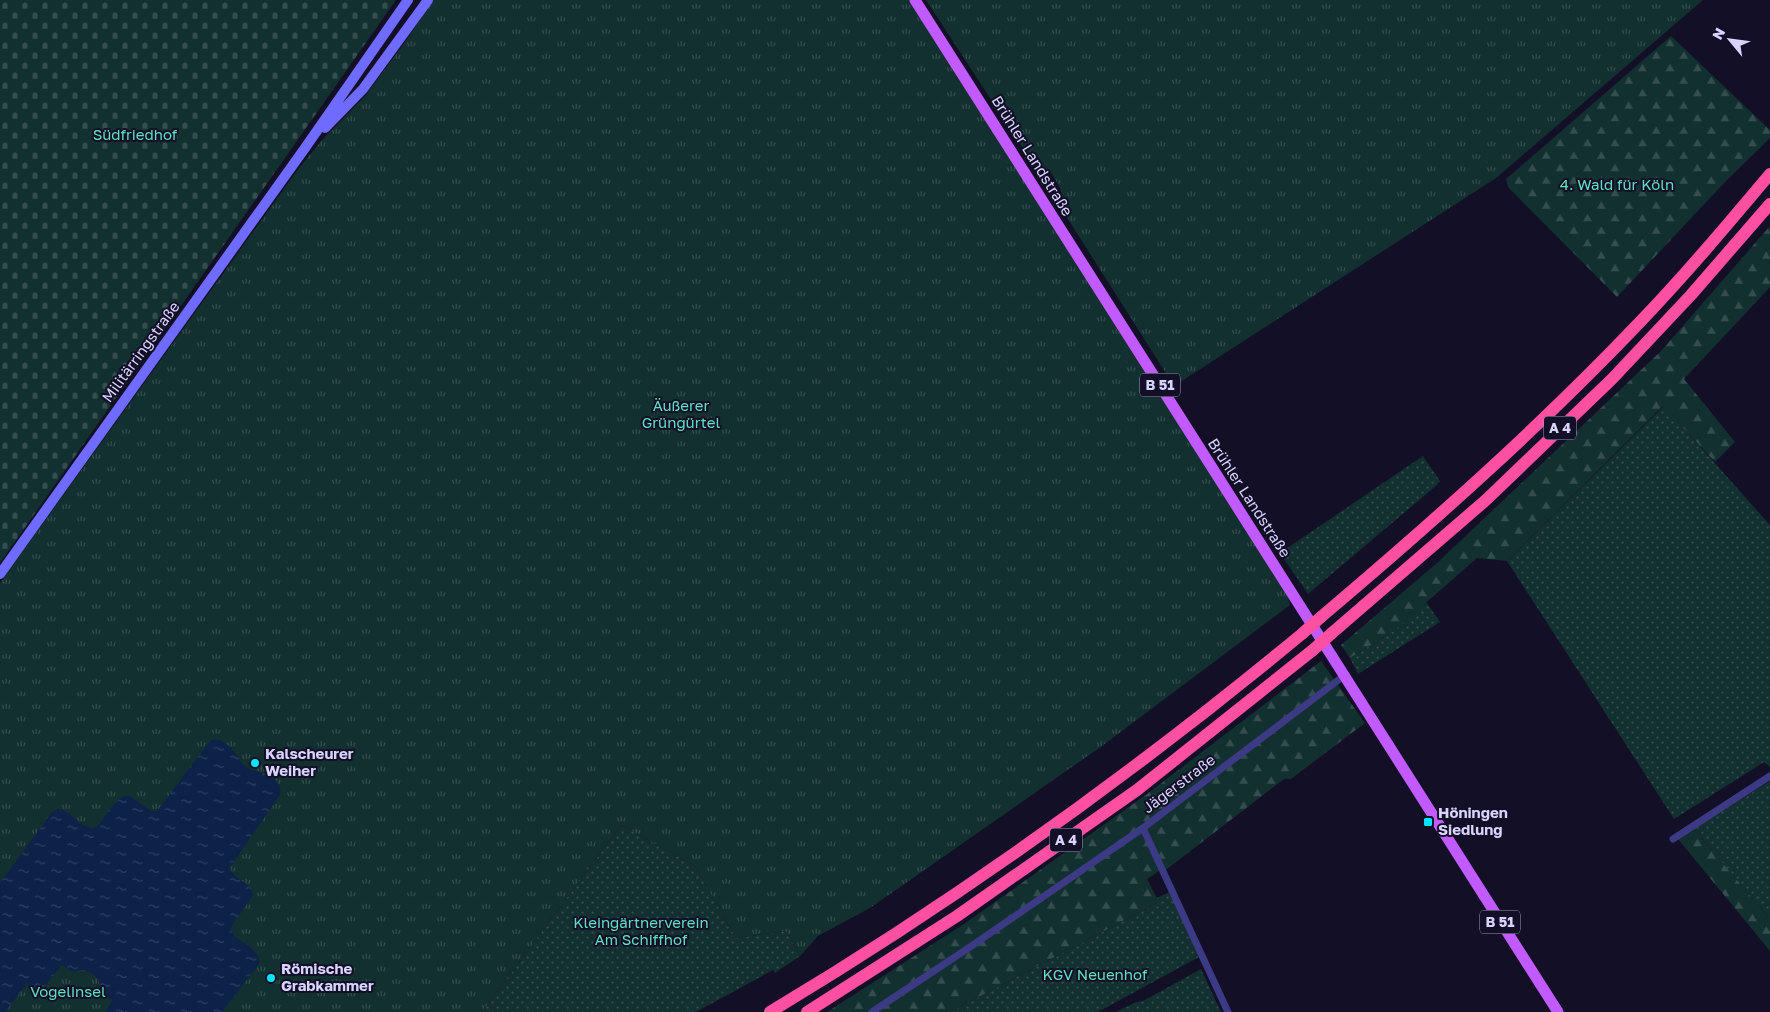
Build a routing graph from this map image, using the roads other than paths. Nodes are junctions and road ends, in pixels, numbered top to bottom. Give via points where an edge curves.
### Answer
1 (408, 0) edge
2 (428, 0) edge
3 (915, 0) edge
4 (306, 148) junction
5 (1770, 174) edge
6 (1770, 204) edge
7 (0, 574) edge
8 (1345, 675) junction
9 (1770, 776) edge
10 (1144, 828) junction
11 (1673, 839) dead end
12 (770, 1012) edge
13 (807, 1012) edge
14 (872, 1012) edge
15 (1228, 1012) edge
16 (1558, 1012) edge

1 - 4 main road, Militärringstraße
2 - 4 main road, Militärringstraße via 363,89
3 - 8 main road, Brühler Landstraße / B 51
4 - 7 main road, Militärringstraße
5 - 12 highway, A 4, bridge via 1672,288 1566,397 1422,531 1303,633 1204,713 1017,851 867,952
6 - 13 highway, A 4, bridge via 1612,379 1486,500 1313,650 1137,790 957,916
8 - 10 street, Jägerstraße
8 - 16 main road, Brühler Landstraße / B 51
9 - 11 street
10 - 14 street
10 - 15 street, Jägerstraße

